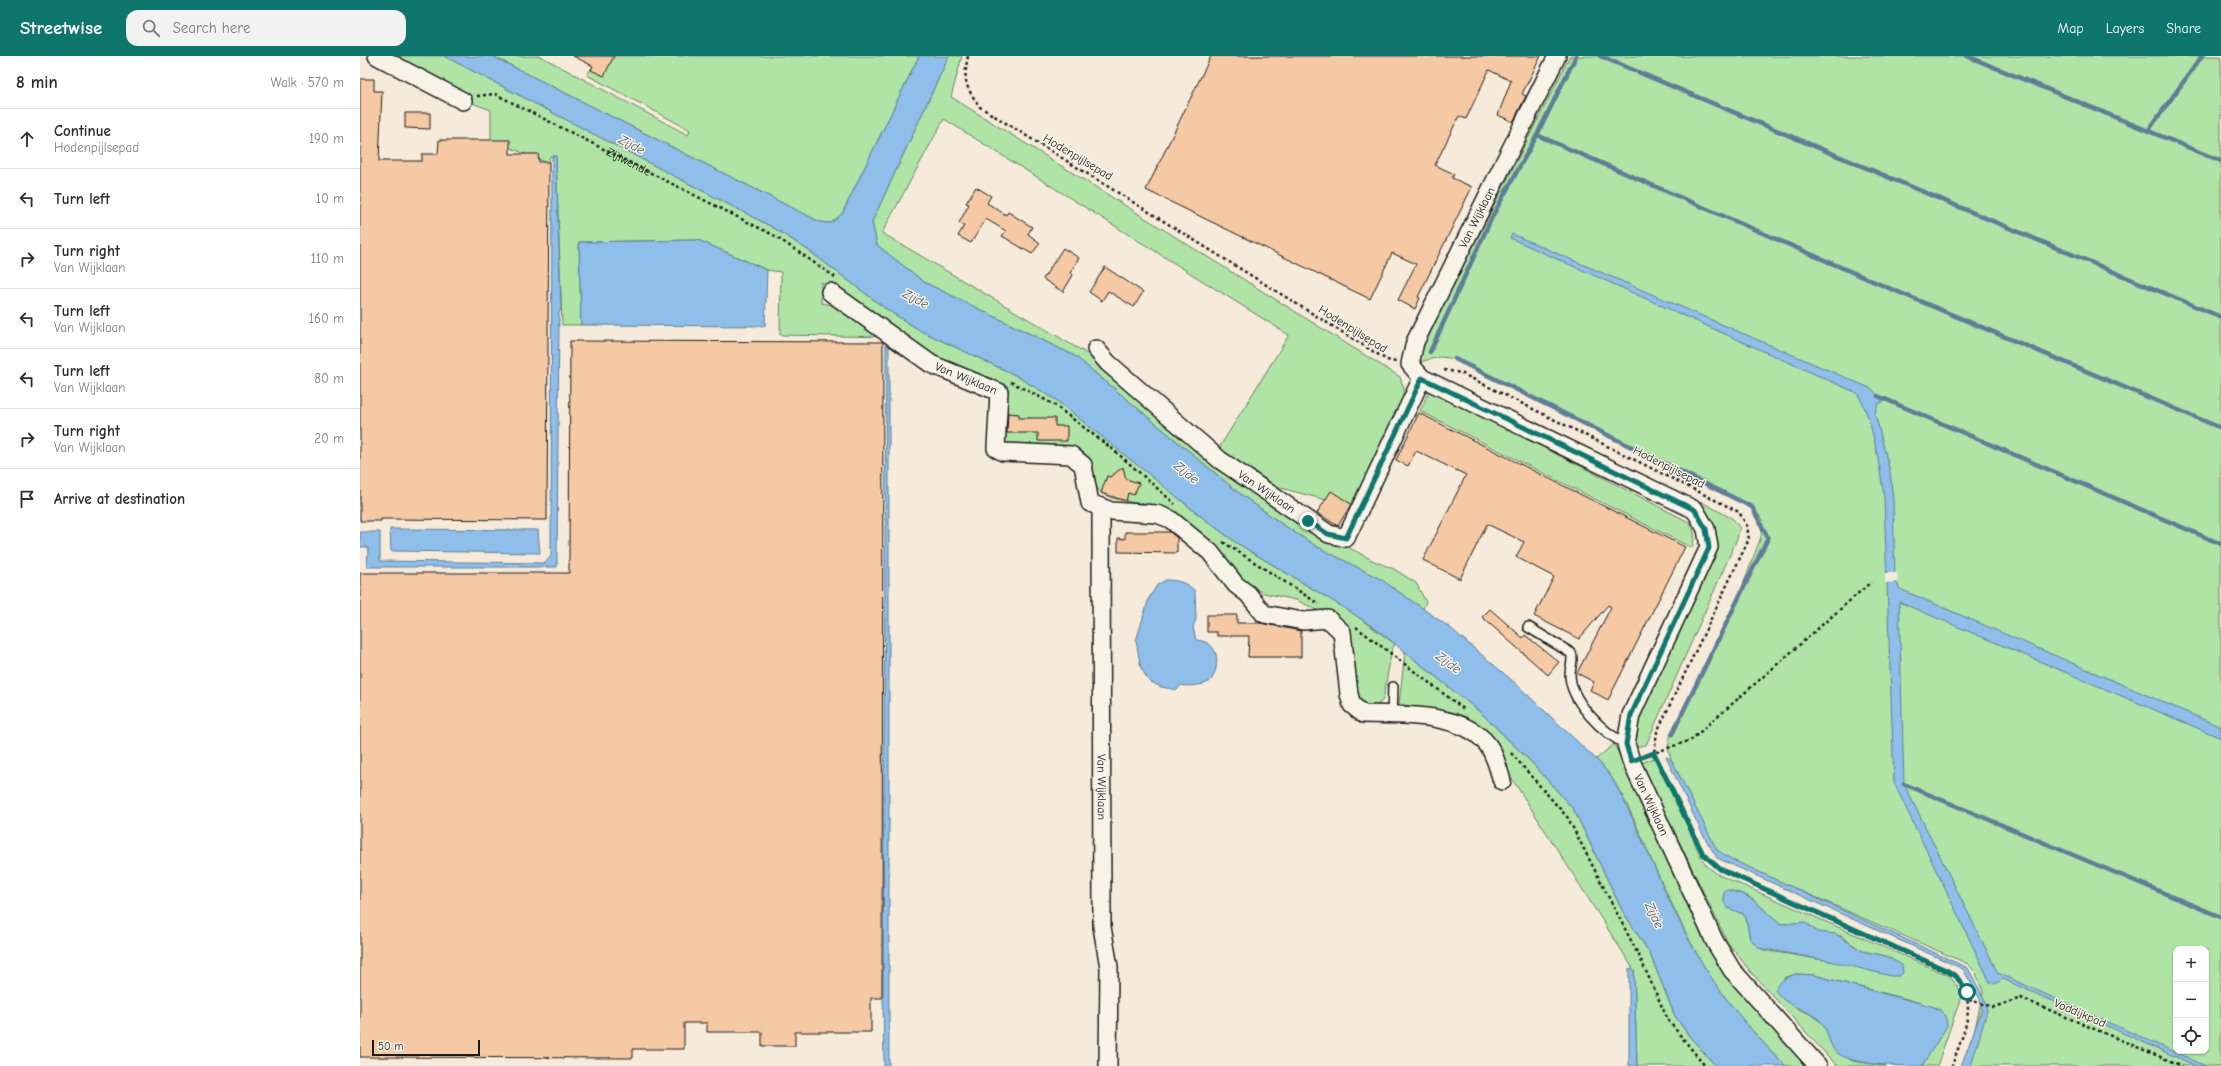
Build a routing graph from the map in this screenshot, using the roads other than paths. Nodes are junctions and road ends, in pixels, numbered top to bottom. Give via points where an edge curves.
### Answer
1 (377, 56) edge
2 (1557, 56) edge
3 (463, 101) road end
4 (834, 286) road end
5 (1096, 349) dead end
6 (1422, 378) junction
7 (1101, 507) junction
8 (1528, 627) dead end
9 (1394, 687) dead end
10 (1392, 715) junction
11 (1626, 744) junction
12 (1502, 780) dead end
13 (1108, 1066) edge
14 (1818, 1066) edge

1 - 3 street
2 - 6 street, Van Wijklaan via 1415,342 1410,364
4 - 7 street, Van Wijklaan via 931,364 999,392 996,448 1003,452 1071,455 1083,465 1090,502
5 - 6 street, Van Wijklaan via 1108,363 1220,460 1328,534 1346,538
6 - 11 street, Van Wijklaan via 1695,510 1706,529 1709,548 1631,715
7 - 10 street, Van Wijklaan via 1122,513 1157,514 1170,519 1210,552 1236,585 1248,594 1264,614 1303,621 1328,619 1336,624 1342,632 1352,705 1363,714
7 - 13 street, Van Wijklaan via 1102,927 1109,967
8 - 11 lane via 1571,653 1573,657 1570,674 1577,700 1616,739
9 - 10 lane
10 - 12 street, Van Wijklaan via 1447,720 1478,735 1493,754
11 - 14 street, Van Wijklaan via 1631,761 1715,942 1732,970

